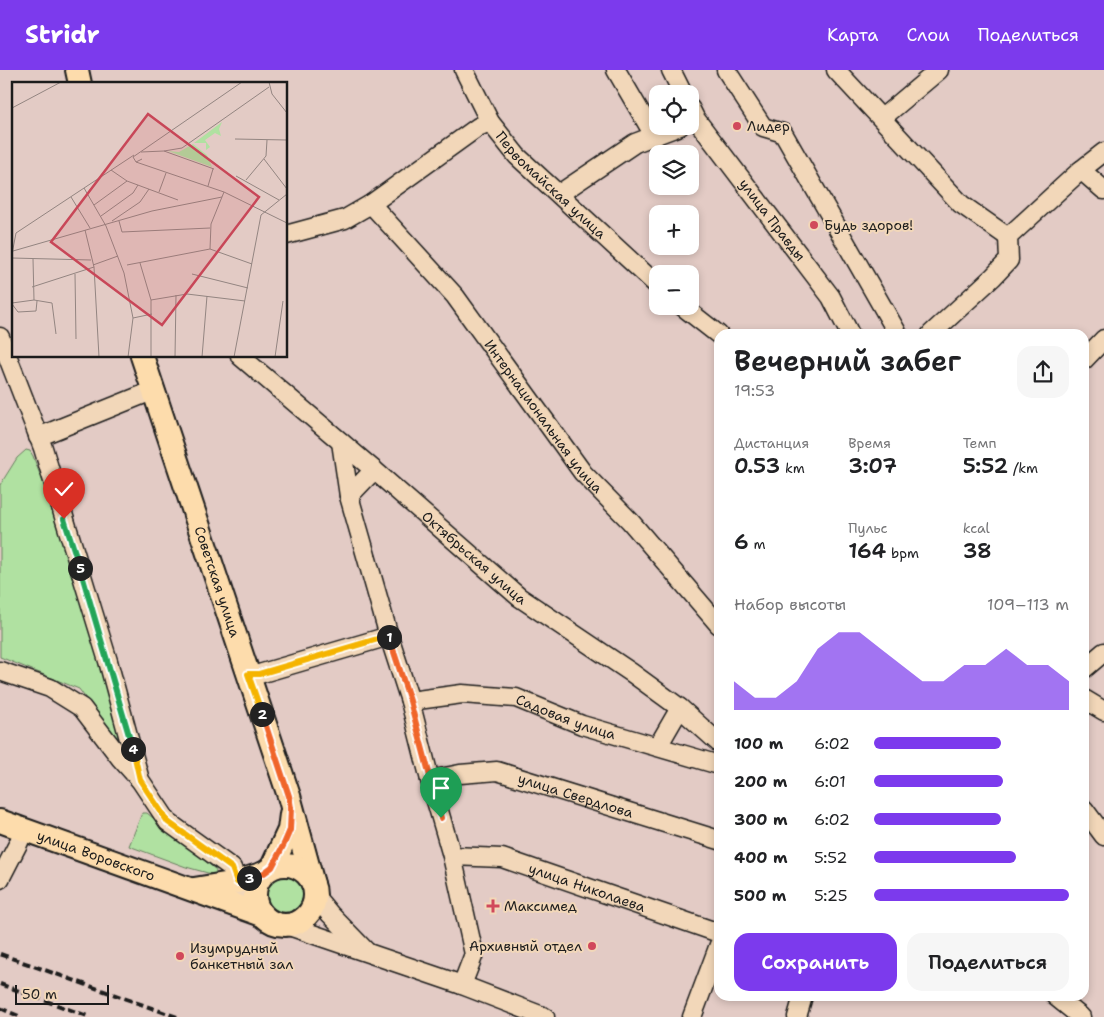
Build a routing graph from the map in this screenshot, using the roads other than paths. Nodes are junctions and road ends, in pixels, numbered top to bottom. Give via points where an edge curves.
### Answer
1 (464, 70) edge
2 (616, 70) edge
3 (670, 70) edge
4 (726, 70) edge
5 (836, 70) edge
6 (939, 70) edge
7 (678, 85) edge
8 (882, 118) junction
9 (490, 122) junction
10 (699, 131) edge
11 (659, 135) edge
12 (655, 137) junction
13 (1104, 152) edge
14 (1081, 170) junction
15 (1104, 190) edge
16 (559, 194) junction
17 (371, 204) junction
18 (288, 234) edge
19 (1008, 237) junction
20 (649, 278) edge
21 (693, 315) edge
22 (848, 329) edge
23 (895, 329) edge
24 (936, 329) edge
25 (714, 331) edge
26 (0, 337) edge
27 (1104, 339) edge
28 (1089, 355) edge
29 (143, 358) edge
30 (242, 358) edge
31 (152, 391) junction
32 (36, 433) junction
33 (341, 442) junction
34 (374, 470) junction
35 (349, 496) junction
36 (714, 620) edge
37 (388, 636) junction
38 (1104, 652) edge
39 (1089, 665) edge
40 (0, 671) edge
41 (248, 674) junction
42 (410, 701) junction
43 (1089, 702) edge
44 (680, 708) junction
45 (1104, 710) edge
46 (714, 732) edge
47 (658, 746) junction
48 (128, 758) junction
49 (714, 763) edge
50 (430, 780) junction
51 (291, 808) junction
52 (1089, 816) edge
53 (0, 821) edge
54 (24, 830) junction
55 (1104, 836) edge
56 (714, 838) edge
57 (452, 856) junction
58 (268, 870) junction
59 (0, 879) edge
60 (237, 882) junction
61 (193, 890) junction
62 (314, 890) junction
63 (254, 912) junction
64 (286, 925) junction
65 (714, 931) edge
66 (368, 953) junction
67 (714, 958) edge
68 (462, 985) junction
69 (802, 1001) edge
70 (1061, 1001) edge
71 (545, 1017) edge
72 (692, 1017) edge
73 (797, 1017) edge
74 (1081, 1017) edge

1 - 9 street, Первомайская улица
2 - 12 street
3 - 7 street
4 - 23 street via 762,126 783,133
5 - 8 street
6 - 8 street
8 - 19 street via 961,204
9 - 16 street, Первомайская улица via 517,156
9 - 17 street
10 - 22 street, улица Правды via 832,298
11 - 12 street
12 - 16 street via 635,143
13 - 14 street
14 - 15 street
14 - 19 street
16 - 20 street, Первомайская улица
17 - 18 street via 345,220
17 - 36 street, Интернациональная улица via 455,296 583,473 630,521
19 - 24 street via 1008,260
21 - 25 street
26 - 32 street
27 - 28 street
29 - 31 main road, Советская улица
30 - 33 street, Октябрьская улица
31 - 32 street
31 - 41 main road, Советская улица
32 - 48 street via 108,661
33 - 34 street, Октябрьская улица
33 - 35 street
34 - 35 street
34 - 44 street, Октябрьская улица via 519,597
35 - 37 street
37 - 41 street via 259,674
37 - 42 street
38 - 39 street
40 - 48 street via 50,688 82,708
41 - 51 main road, Советская улица
42 - 47 street, Садовая улица via 462,694 516,698 582,724
42 - 50 street
43 - 45 street
44 - 46 street, Октябрьская улица
44 - 47 street
47 - 49 street, Садовая улица
48 - 60 street via 168,822 232,868
50 - 56 street, улица Свердлова via 497,771
50 - 57 street
51 - 58 main road, Советская улица via 290,830
51 - 62 main road, Советская улица
52 - 55 street
53 - 54 main road, улица Воровского
54 - 59 street
54 - 61 main road, улица Воровского
57 - 65 street, улица Николаева via 502,858
57 - 68 street via 474,954
58 - 60 main road, улица Воровского
58 - 62 main road via 288,865 296,867 303,871
58 - 63 main road via 259,879 254,894 258,909
60 - 61 main road, улица Воровского
60 - 63 street
61 - 63 main road, улица Воровского
62 - 64 main road via 314,905 304,918
62 - 66 street via 330,914
63 - 64 main road via 273,923
64 - 66 street
66 - 68 street
67 - 72 street
68 - 71 street
69 - 73 street
70 - 74 street

